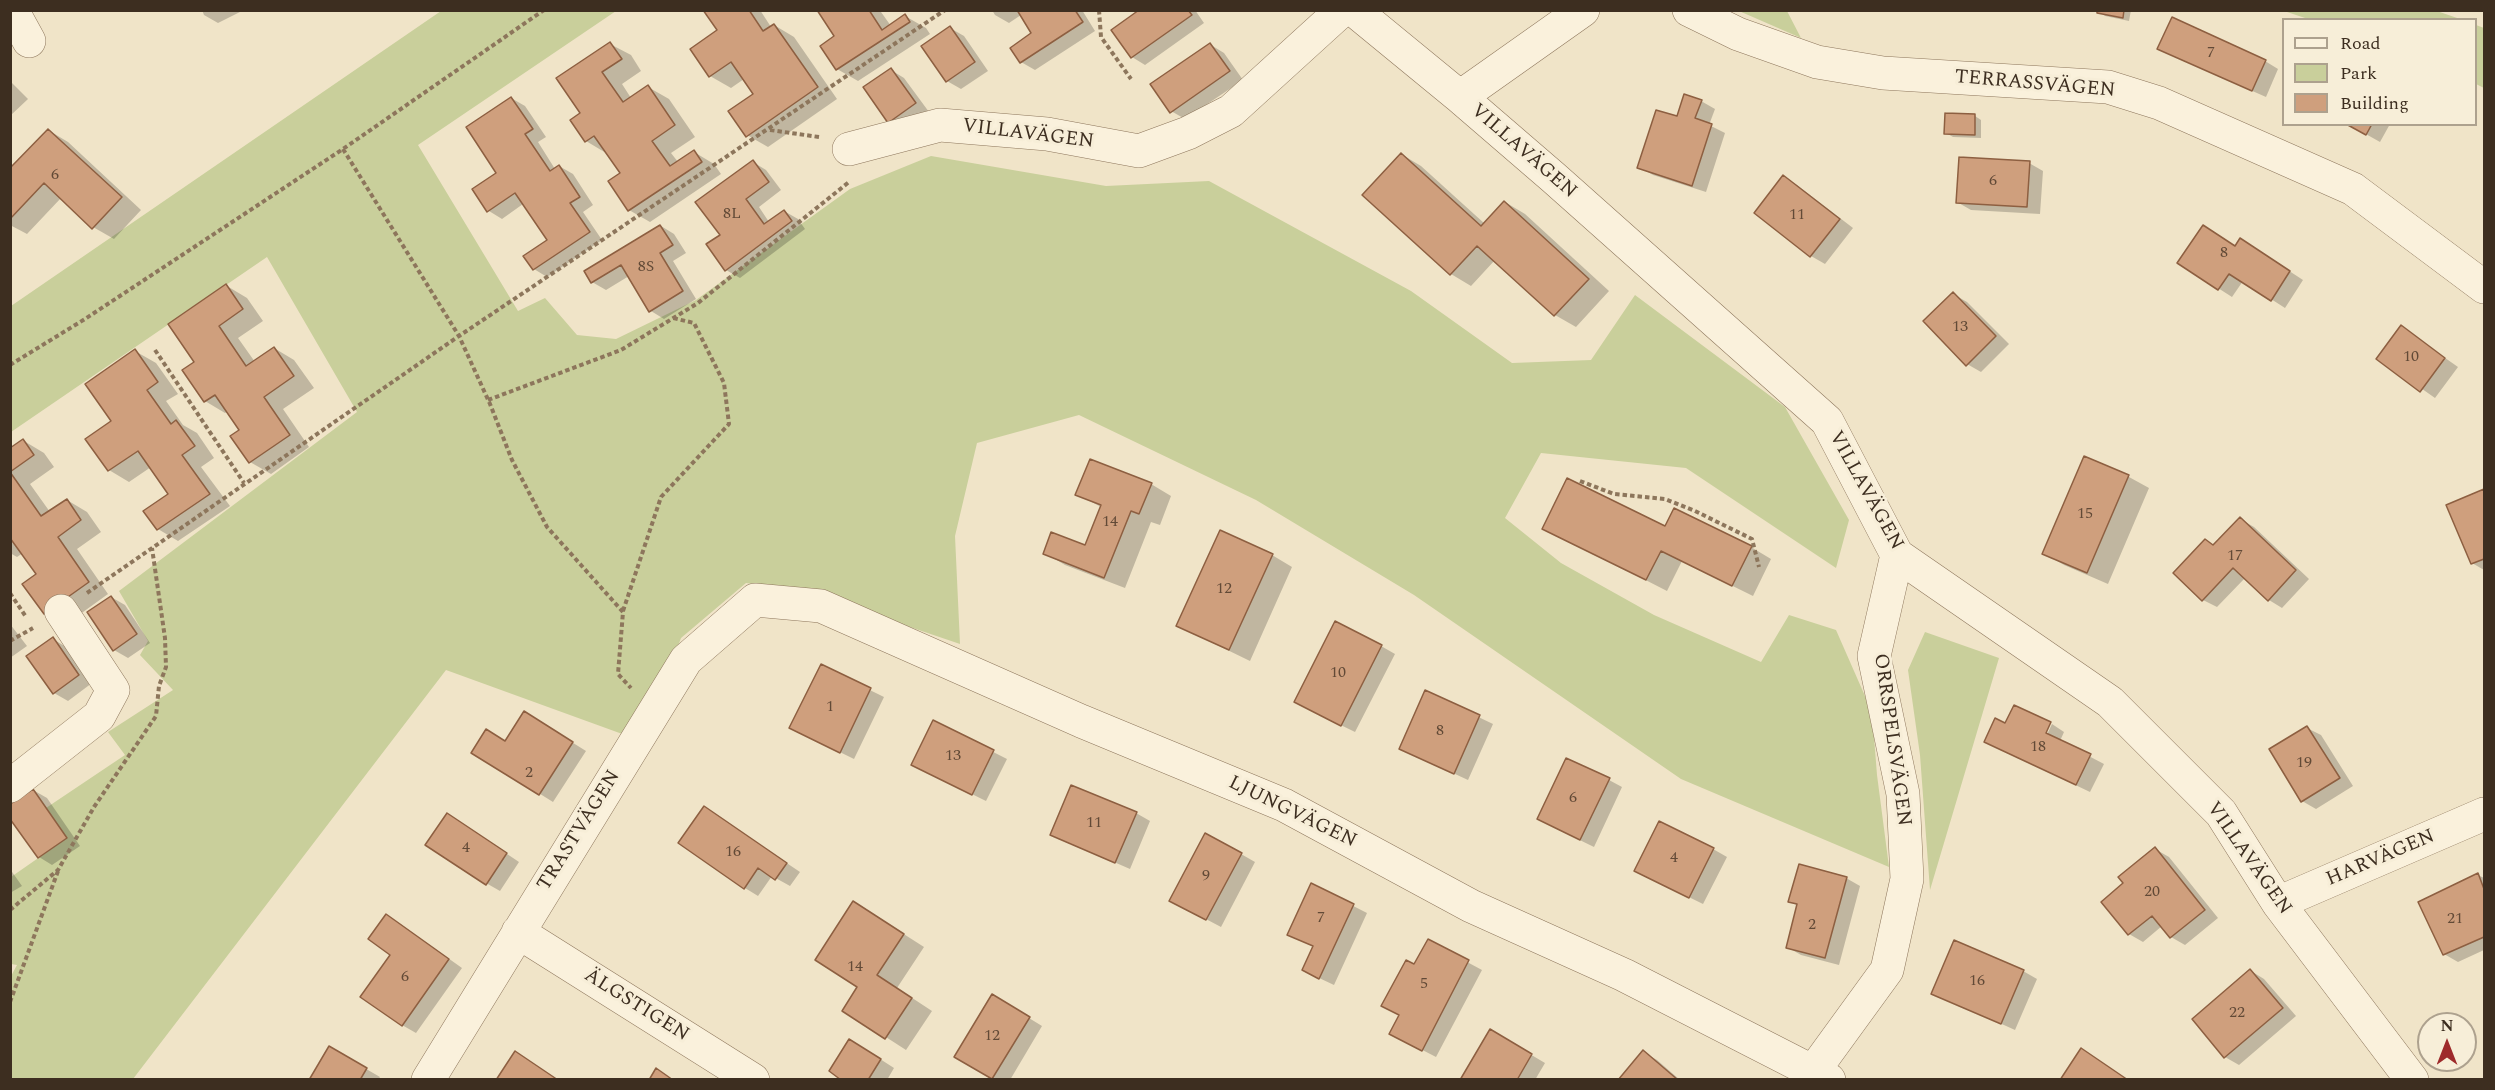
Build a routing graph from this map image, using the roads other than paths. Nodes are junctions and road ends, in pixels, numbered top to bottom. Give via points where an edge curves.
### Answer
1 (12, 10) edge
2 (1342, 10) edge
3 (1354, 10) edge
4 (1584, 10) edge
5 (1689, 10) edge
6 (29, 41) dead end
7 (1460, 97) junction
8 (849, 149) road end
9 (2484, 287) edge
10 (1897, 555) junction
11 (754, 600) joint
12 (61, 611) road end
13 (10, 786) edge
14 (2484, 814) edge
15 (2278, 903) junction
16 (518, 932) junction
17 (1816, 1077) edge
18 (428, 1080) edge
19 (753, 1080) edge
20 (2412, 1080) edge

1 - 6 street
2 - 8 street, VILLAVÄGEN via 1231,111 1188,133 1139,151 1047,134 940,125
3 - 7 street, VILLAVÄGEN
4 - 7 street
5 - 9 street, TERRASSVÄGEN via 1738,34 1817,62 1883,73 2108,87 2159,103 2353,189
7 - 10 street, VILLAVÄGEN via 1827,421
10 - 15 street, VILLAVÄGEN via 2110,702 2221,813
10 - 17 street, ORRSPELSVÄGEN via 1874,656 1903,794 1907,879 1887,970
11 - 16 street, TRASTVÄGEN via 686,660
11 - 17 street, LJUNGVÄGEN via 821,606 1284,805 1472,906 1624,975
12 - 13 street via 113,690 99,716
14 - 15 street, HARVÄGEN
15 - 20 street, VILLAVÄGEN
16 - 18 street, TRASTVÄGEN
16 - 19 street, ÄLGSTIGEN

